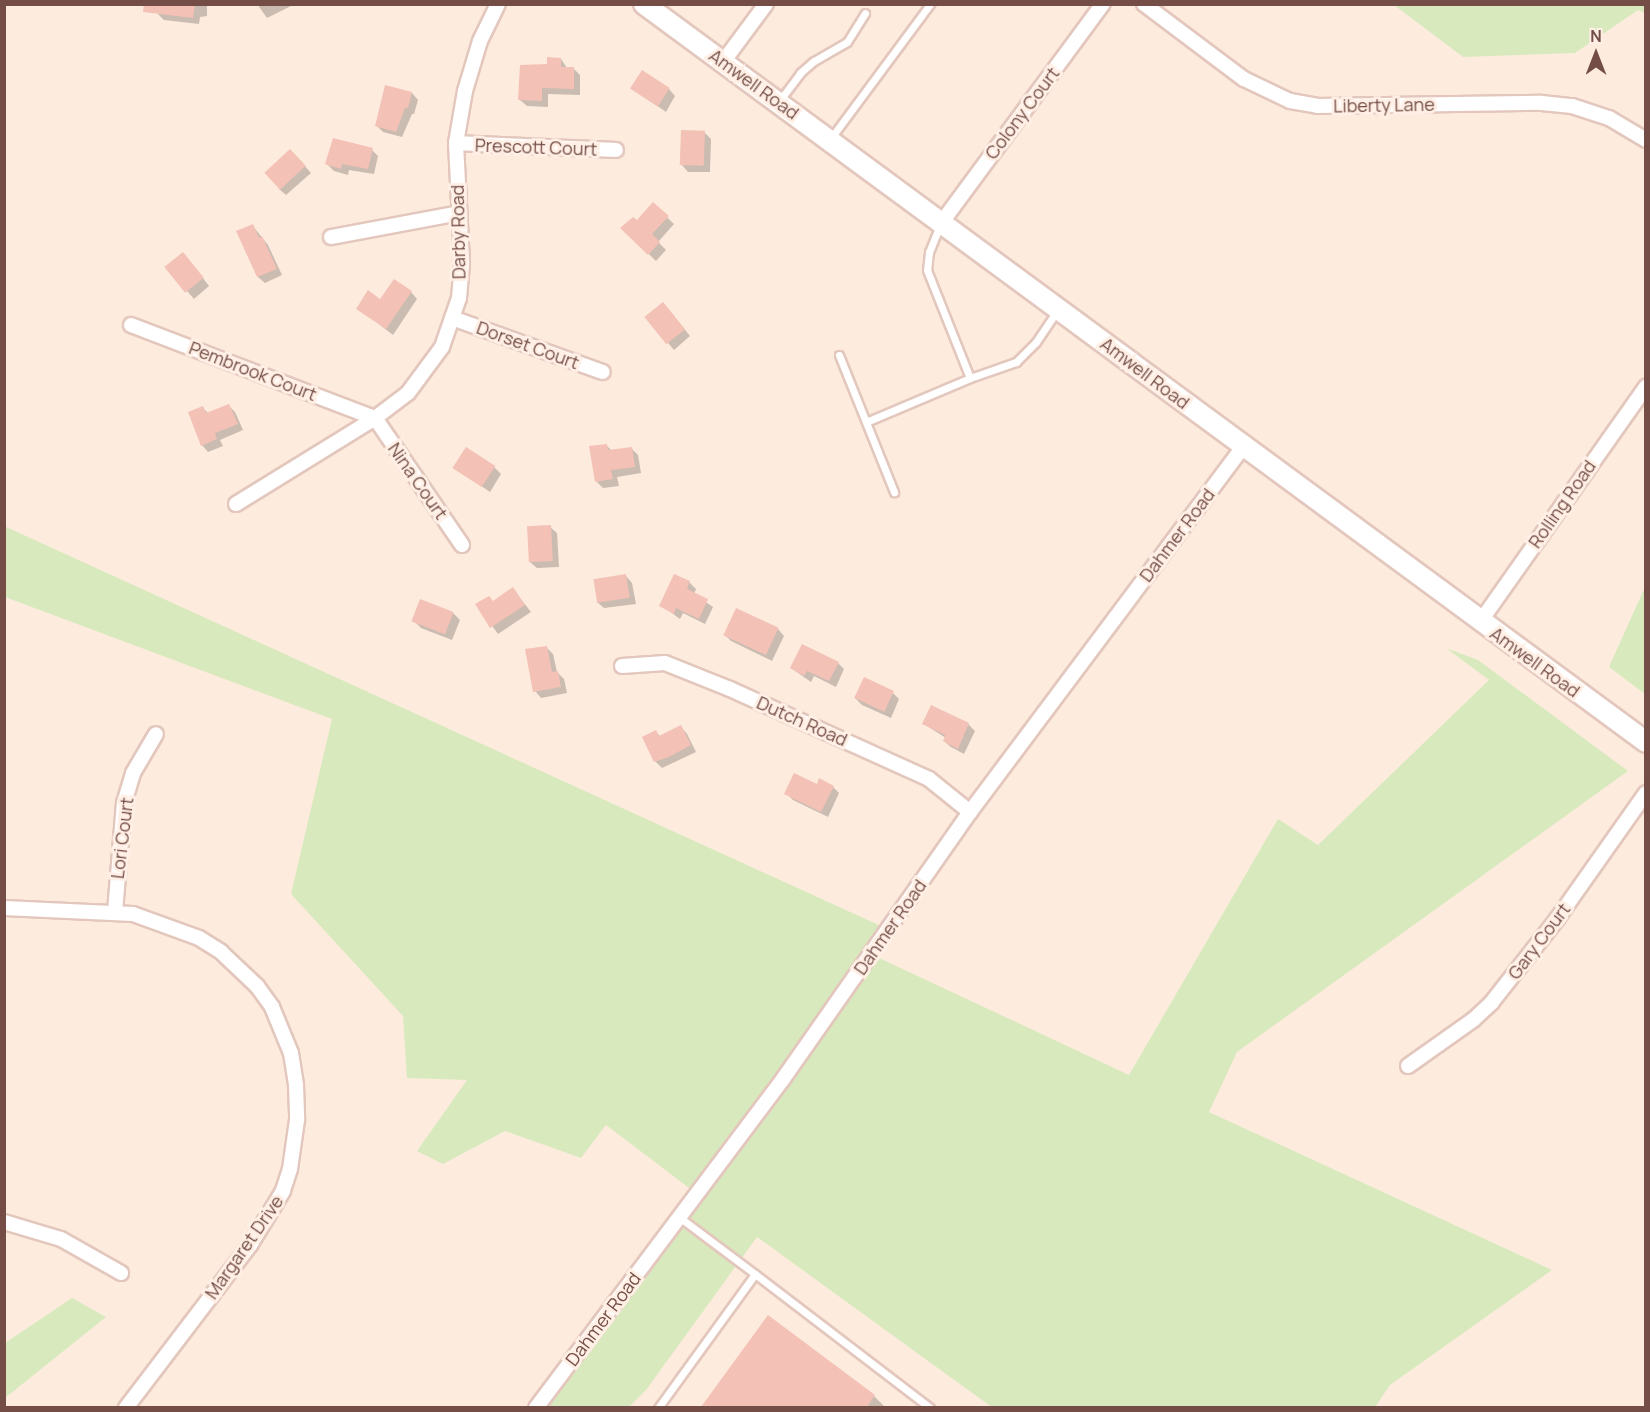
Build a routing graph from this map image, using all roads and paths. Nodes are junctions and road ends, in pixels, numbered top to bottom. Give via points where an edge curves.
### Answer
1 (498, 4) edge
2 (644, 4) edge
3 (766, 4) edge
4 (930, 4) edge
5 (1103, 4) edge
6 (1144, 4) edge
7 (865, 13) dead end
8 (723, 62) junction
9 (778, 102) junction
10 (829, 140) junction
11 (1646, 140) edge
12 (456, 143) junction
13 (616, 150) dead end
14 (459, 213) junction
15 (942, 222) junction
16 (331, 237) dead end
17 (1059, 309) junction
18 (452, 318) junction
19 (132, 325) dead end
20 (839, 355) dead end
21 (603, 372) dead end
22 (970, 378) junction
23 (1646, 387) edge
24 (375, 418) junction
25 (866, 422) junction
26 (1244, 446) junction
27 (894, 492) dead end
28 (236, 504) dead end
29 (462, 545) dead end
30 (1480, 621) junction
31 (622, 666) dead end
32 (156, 734) dead end
33 (1646, 742) edge
34 (1646, 794) edge
35 (970, 812) junction
36 (4, 908) edge
37 (115, 912) junction
38 (1408, 1066) dead end
39 (679, 1216) junction
40 (4, 1222) edge
41 (121, 1274) dead end
42 (755, 1274) junction
43 (126, 1407) edge
44 (536, 1407) edge
45 (658, 1407) edge
46 (930, 1407) edge

1 - 12 street, Darby Road via 480,41
2 - 8 main road, Amwell Road
3 - 8 street
4 - 10 lane
5 - 15 street, Colony Court
6 - 11 street, Liberty Lane via 1244,79 1290,101 1317,106 1572,106 1609,118
7 - 9 lane via 847,42 814,61
8 - 9 main road, Amwell Road
9 - 10 main road, Amwell Road
10 - 15 main road, Amwell Road
12 - 13 street, Prescott Court
12 - 14 street, Darby Road
14 - 16 street
14 - 18 street, Darby Road via 462,262 459,298
15 - 17 main road, Amwell Road
15 - 22 lane via 929,252 927,270
17 - 22 lane via 1016,362
17 - 26 main road, Amwell Road
18 - 21 street, Dorset Court
18 - 24 street, Darby Road via 442,347 408,393
19 - 24 street, Pembrook Court
20 - 25 lane
22 - 25 lane
23 - 30 street, Rolling Road
24 - 28 street, Darby Road
24 - 29 street, Nina Court
25 - 27 lane
26 - 30 main road, Amwell Road
26 - 35 street, Dahmer Road
30 - 33 main road, Amwell Road
31 - 35 street, Dutch Road via 665,663 730,689 929,779
32 - 37 street, Lori Court via 133,773 124,803
34 - 38 street, Gary Court via 1492,1002
35 - 39 street, Dahmer Road via 783,1079
36 - 37 street, Margaret Drive
37 - 43 street, Margaret Drive via 169,925 199,938 221,952 257,986 272,1007 291,1053 297,1120 290,1169 274,1210
39 - 42 lane
39 - 44 street, Dahmer Road
40 - 41 street via 61,1239
42 - 45 lane
42 - 46 lane

